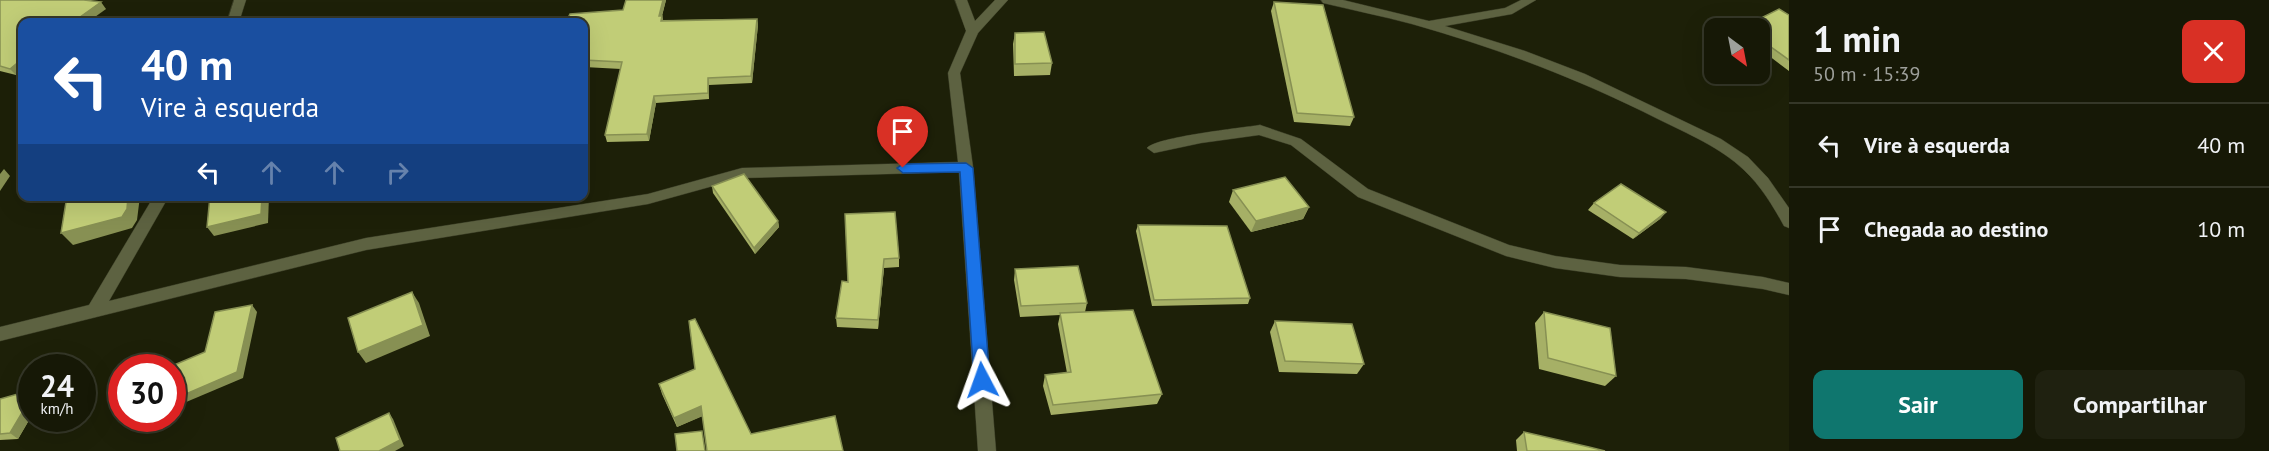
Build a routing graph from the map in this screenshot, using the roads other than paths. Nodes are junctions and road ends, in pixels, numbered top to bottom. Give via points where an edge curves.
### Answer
1 (240, 0) edge
2 (961, 0) edge
3 (1002, 0) edge
4 (1327, 0) edge
5 (1530, 0) edge
6 (234, 18) edge
7 (1429, 24) junction
8 (972, 31) junction
9 (1154, 148) dead end
10 (966, 168) junction
11 (159, 201) edge
12 (1789, 222) edge
13 (1789, 289) edge
14 (94, 310) junction
15 (0, 334) edge
16 (987, 451) edge

1 - 6 street
2 - 8 street
3 - 8 street
4 - 7 street
5 - 7 street via 1508,11
7 - 12 street via 1631,99 1712,141 1759,176
8 - 10 street via 954,73
9 - 13 street via 1260,130 1296,142 1363,193 1506,250 1620,271 1686,273
10 - 14 street via 742,173 648,200 366,244
10 - 16 street
11 - 14 street
14 - 15 street

